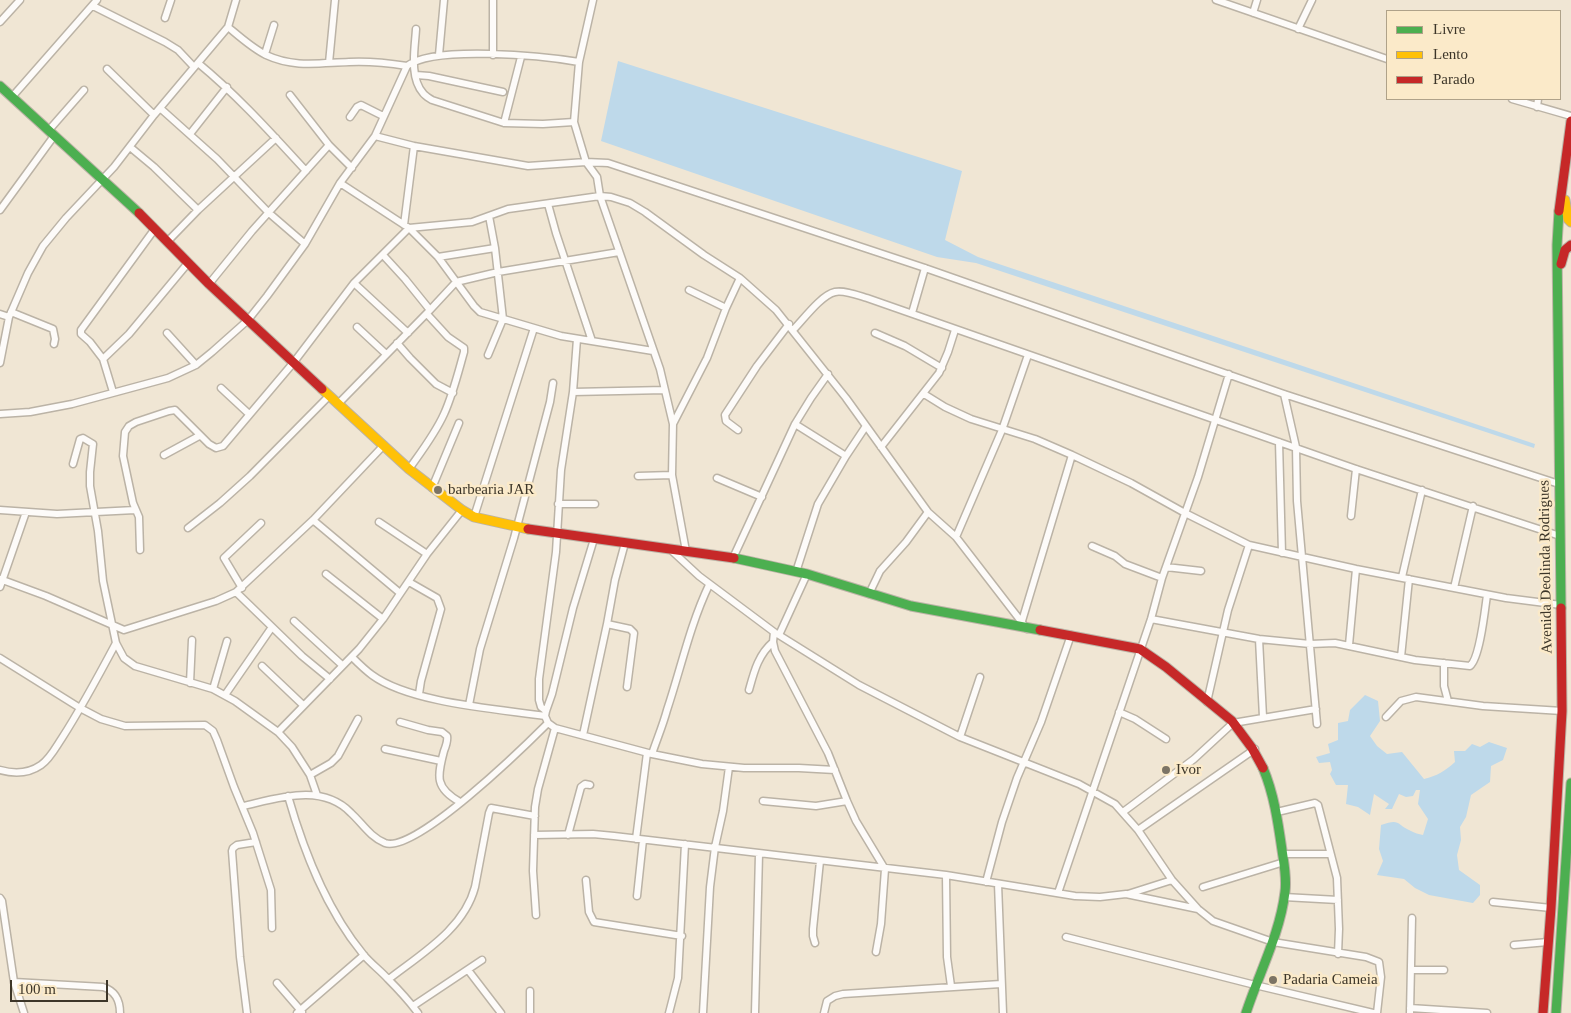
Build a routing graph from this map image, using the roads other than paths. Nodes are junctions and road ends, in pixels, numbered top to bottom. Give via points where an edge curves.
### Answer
1 (20, 0) edge
2 (171, 0) edge
3 (236, 0) edge
4 (335, 0) edge
5 (444, 0) edge
6 (493, 0) edge
7 (593, 0) edge
8 (1216, 0) edge
9 (1257, 0) edge
10 (1312, 0) edge
11 (95, 3) edge
12 (1253, 13) junction
13 (166, 18) dead end
14 (0, 22) edge
15 (274, 25) dead end
16 (228, 28) junction
17 (416, 29) dead end
18 (1298, 29) junction
19 (265, 54) junction
20 (439, 55) junction
21 (493, 55) junction
22 (521, 57) junction
23 (1386, 59) edge
24 (415, 60) junction
25 (579, 62) junction
26 (329, 63) junction
27 (196, 65) junction
28 (407, 66) junction
29 (107, 69) dead end
30 (416, 75) junction
31 (0, 86) edge
32 (227, 87) junction
33 (84, 90) dead end
34 (503, 92) dead end
35 (290, 95) dead end
36 (12, 97) junction
37 (1516, 100) edge
38 (1538, 100) edge
39 (1537, 106) junction
40 (160, 108) junction
41 (154, 115) junction
42 (384, 116) junction
43 (1571, 116) edge
44 (350, 117) dead end
45 (1571, 121) edge
46 (574, 122) junction
47 (504, 123) junction
48 (52, 133) junction
49 (190, 134) junction
50 (375, 136) junction
51 (276, 138) junction
52 (329, 145) junction
53 (130, 146) junction
54 (414, 146) junction
55 (586, 162) junction
56 (352, 168) junction
57 (306, 170) junction
58 (235, 176) junction
59 (1564, 176) junction
60 (103, 180) junction
61 (340, 183) junction
62 (600, 196) junction
63 (548, 204) junction
64 (0, 210) edge
65 (198, 210) junction
66 (269, 213) junction
67 (489, 216) junction
68 (1571, 222) edge
69 (407, 226) junction
70 (154, 230) junction
71 (167, 242) junction
72 (305, 244) junction
73 (1571, 245) edge
74 (495, 248) junction
75 (618, 252) junction
76 (383, 255) junction
77 (438, 257) junction
78 (565, 262) junction
79 (188, 263) junction
80 (925, 268) junction
81 (498, 272) junction
82 (740, 278) junction
83 (456, 282) junction
84 (354, 283) junction
85 (209, 284) junction
86 (1558, 286) junction
87 (689, 290) dead end
88 (726, 308) junction
89 (428, 312) junction
90 (912, 313) junction
91 (0, 314) edge
92 (10, 315) junction
93 (503, 319) junction
94 (248, 320) junction
95 (356, 327) dead end
96 (791, 327) junction
97 (534, 328) junction
98 (954, 330) junction
99 (167, 333) dead end
100 (408, 333) junction
101 (876, 333) dead end
102 (577, 339) junction
103 (592, 341) junction
104 (397, 343) junction
105 (54, 344) dead end
106 (653, 351) junction
107 (386, 354) junction
108 (488, 355) dead end
109 (1028, 355) junction
110 (103, 360) junction
111 (294, 362) junction
112 (0, 363) edge
113 (196, 365) junction
114 (942, 368) junction
115 (828, 374) junction
116 (1229, 374) junction
117 (553, 383) dead end
118 (221, 388) dead end
119 (665, 390) junction
120 (113, 392) junction
121 (573, 392) junction
122 (453, 393) junction
123 (924, 394) junction
124 (1284, 394) junction
125 (329, 396) junction
126 (338, 404) junction
127 (0, 414) edge
128 (249, 414) junction
129 (1214, 420) junction
130 (459, 423) dead end
131 (673, 424) junction
132 (795, 424) junction
133 (866, 426) junction
134 (738, 430) dead end
135 (1002, 430) junction
136 (199, 436) junction
137 (1279, 442) junction
138 (384, 445) junction
139 (882, 447) junction
140 (1296, 448) junction
141 (164, 455) dead end
142 (1072, 455) junction
143 (846, 456) junction
144 (73, 464) dead end
145 (408, 469) junction
146 (1356, 469) junction
147 (672, 475) junction
148 (638, 476) dead end
149 (717, 478) dead end
150 (1559, 484) junction
151 (432, 488) junction
152 (1422, 490) junction
153 (762, 497) junction
154 (558, 504) junction
155 (595, 504) dead end
156 (1473, 506) junction
157 (0, 510) edge
158 (135, 510) junction
159 (462, 510) junction
160 (26, 512) junction
161 (928, 512) junction
162 (95, 513) junction
163 (1184, 513) junction
164 (1351, 516) dead end
165 (474, 517) junction
166 (313, 520) junction
167 (261, 522) dead end
168 (379, 522) dead end
169 (516, 527) junction
170 (188, 528) dead end
171 (557, 533) junction
172 (1560, 536) junction
173 (956, 537) junction
174 (594, 539) junction
175 (625, 543) junction
176 (1249, 545) junction
177 (1092, 546) dead end
178 (140, 550) dead end
179 (671, 550) junction
180 (686, 551) junction
181 (1282, 552) junction
182 (427, 554) junction
183 (1303, 557) junction
184 (733, 558) junction
185 (1166, 567) junction
186 (1356, 569) junction
187 (1201, 571) dead end
188 (796, 572) junction
189 (326, 574) dead end
190 (807, 574) junction
191 (1162, 578) junction
192 (1402, 578) junction
193 (1409, 579) junction
194 (1, 582) edge
195 (408, 582) junction
196 (709, 585) junction
197 (242, 588) junction
198 (1454, 588) junction
199 (236, 592) junction
200 (400, 593) junction
201 (869, 594) junction
202 (1487, 595) junction
203 (1561, 606) junction
204 (382, 619) junction
205 (1151, 619) junction
206 (294, 621) dead end
207 (607, 624) junction
208 (1025, 625) junction
209 (113, 626) junction
210 (272, 628) junction
211 (776, 634) junction
212 (1223, 634) junction
213 (1071, 636) junction
214 (192, 640) dead end
215 (226, 640) dead end
216 (1259, 640) junction
217 (116, 642) junction
218 (773, 642) junction
219 (1310, 644) junction
220 (1349, 645) junction
221 (1140, 649) junction
222 (352, 657) junction
223 (1401, 657) junction
224 (0, 658) edge
225 (1444, 662) junction
226 (342, 665) junction
227 (262, 666) dead end
228 (980, 677) dead end
229 (330, 679) junction
230 (190, 683) junction
231 (626, 687) dead end
232 (212, 689) junction
233 (749, 690) dead end
234 (419, 694) junction
235 (225, 695) junction
236 (1448, 701) junction
237 (1208, 702) junction
238 (303, 705) junction
239 (469, 705) junction
240 (80, 708) junction
241 (1316, 709) junction
242 (1119, 712) junction
243 (1562, 712) junction
244 (546, 717) junction
245 (1263, 717) junction
246 (1386, 717) dead end
247 (358, 719) dead end
248 (400, 722) dead end
249 (1233, 722) junction
250 (1317, 724) dead end
251 (555, 728) junction
252 (278, 732) junction
253 (583, 735) junction
254 (960, 737) junction
255 (1166, 739) dead end
256 (385, 749) dead end
257 (1255, 749) junction
258 (650, 754) junction
259 (441, 761) junction
260 (1024, 762) junction
261 (729, 767) junction
262 (0, 770) edge
263 (835, 770) junction
264 (310, 775) junction
265 (1571, 783) edge
266 (590, 785) dead end
267 (1094, 791) junction
268 (316, 795) junction
269 (288, 796) junction
270 (763, 801) dead end
271 (847, 801) junction
272 (460, 802) junction
273 (243, 806) junction
274 (1123, 812) junction
275 (1277, 812) junction
276 (535, 816) junction
277 (1138, 830) junction
278 (534, 835) junction
279 (568, 835) junction
280 (636, 838) junction
281 (643, 840) junction
282 (256, 842) junction
283 (685, 844) junction
284 (714, 847) junction
285 (759, 854) junction
286 (1330, 854) junction
287 (1283, 858) junction
288 (820, 860) junction
289 (885, 868) junction
290 (946, 875) junction
291 (586, 880) dead end
292 (1172, 880) junction
293 (986, 882) junction
294 (998, 884) junction
295 (1204, 887) dead end
296 (1058, 893) junction
297 (1126, 894) junction
298 (636, 896) dead end
299 (1284, 897) junction
300 (0, 898) edge
301 (1338, 900) junction
302 (1493, 902) dead end
303 (1551, 908) junction
304 (1198, 909) junction
305 (536, 915) dead end
306 (1412, 918) dead end
307 (272, 928) dead end
308 (682, 936) junction
309 (1066, 937) dead end
310 (1273, 942) junction
311 (1548, 942) junction
312 (815, 943) dead end
313 (1514, 945) dead end
314 (876, 952) dead end
315 (1338, 954) junction
316 (364, 955) junction
317 (482, 960) dead end
318 (468, 970) junction
319 (1412, 970) junction
320 (1444, 970) dead end
321 (389, 980) junction
322 (14, 982) junction
323 (277, 983) dead end
324 (1001, 984) junction
325 (1255, 985) junction
326 (951, 986) junction
327 (530, 991) dead end
328 (413, 1006) junction
329 (1410, 1011) edge
330 (300, 1012) edge
331 (24, 1013) edge
332 (120, 1013) edge
333 (247, 1013) edge
334 (418, 1013) edge
335 (502, 1013) edge
336 (530, 1013) edge
337 (669, 1013) edge
338 (703, 1013) edge
339 (755, 1013) edge
340 (824, 1013) edge
341 (1003, 1013) edge
342 (1246, 1013) edge
343 (1373, 1013) edge
344 (1377, 1013) edge
345 (1487, 1013) edge
346 (1543, 1013) edge
347 (1556, 1013) edge

1 - 14 street
2 - 13 street
3 - 16 street
4 - 26 street
5 - 20 street
6 - 21 street
7 - 25 street
8 - 12 street
9 - 12 street
10 - 18 street
11 - 27 street via 165,42
11 - 36 street
12 - 18 street
15 - 19 street
16 - 19 street
16 - 27 street
17 - 24 street
18 - 23 street
19 - 26 street via 301,64
20 - 21 street
20 - 24 street
21 - 22 street
22 - 25 street
22 - 47 street
24 - 28 street
24 - 30 street
25 - 46 street
26 - 28 street via 383,62
27 - 32 street
27 - 40 street
28 - 42 street
29 - 41 street
30 - 34 street
30 - 47 street via 418,86 432,100
31 - 36 main road
32 - 49 street
32 - 51 street
33 - 48 street
35 - 52 street
36 - 48 main road
37 - 39 street
38 - 39 street
39 - 43 street
40 - 41 street
40 - 49 street
41 - 53 street
42 - 44 street via 361,105
42 - 50 street
45 - 59 main road, Avenida Deolinda Rodrigues
46 - 47 street
46 - 55 street
48 - 60 main road
48 - 64 street
49 - 58 street
50 - 54 street
50 - 56 street
51 - 57 street
51 - 58 street
52 - 56 street
52 - 57 street
53 - 60 street
53 - 65 street
54 - 55 street via 528,166
54 - 69 street
55 - 62 street via 597,177
55 - 80 street via 608,163
56 - 61 street
57 - 66 street
58 - 65 street
58 - 66 street
59 - 68 main road via 1566,213
59 - 86 main road, Avenida Deolinda Rodrigues via 1558,236
60 - 70 main road
60 - 92 street via 43,246
61 - 69 street
61 - 72 street
62 - 63 street
62 - 75 street
62 - 82 street via 630,203 646,212
63 - 67 street via 508,209
63 - 78 street
65 - 71 street
66 - 72 street
66 - 85 street
67 - 69 street via 472,222
67 - 74 street
69 - 76 street
69 - 77 street
70 - 71 main road
70 - 110 street via 81,330
71 - 79 main road
72 - 94 street
73 - 86 main road via 1562,254
74 - 77 street
74 - 81 street
75 - 78 street
75 - 106 street
76 - 84 street
76 - 89 street via 405,278
77 - 83 street
78 - 81 street
78 - 103 street
79 - 85 main road
79 - 110 street
80 - 90 street
80 - 116 street
81 - 83 street
81 - 93 street
82 - 88 street
82 - 96 street
83 - 89 street
83 - 93 street via 480,312
84 - 100 street
84 - 111 street
85 - 94 main road
86 - 150 main road, Avenida Deolinda Rodrigues
87 - 88 street
88 - 131 street via 707,358
89 - 100 street
89 - 122 street via 448,337 464,348
90 - 96 street via 836,292
90 - 98 street
91 - 92 street
92 - 105 street via 53,329
92 - 112 street
93 - 97 street
93 - 108 street
94 - 111 main road
94 - 113 street
95 - 107 street
96 - 115 street
96 - 134 street via 757,366 725,416 726,421
97 - 102 street
97 - 165 street
98 - 109 street
98 - 114 street
99 - 113 street
100 - 104 street
101 - 114 street
102 - 103 street
102 - 121 street
103 - 106 street
104 - 107 street
104 - 122 street via 436,384
106 - 119 street
107 - 126 street
109 - 129 street
109 - 135 street
110 - 120 street
111 - 125 main road
111 - 128 street
113 - 120 street via 168,378
114 - 123 street
115 - 132 street
115 - 133 street
116 - 124 street
116 - 129 street
117 - 169 street
118 - 128 street
119 - 121 street
119 - 131 street
120 - 127 street via 72,404
121 - 154 street
122 - 145 street via 443,417
123 - 135 street via 971,420
123 - 139 street
124 - 140 street
124 - 150 street
125 - 126 main road
125 - 170 street via 250,476
126 - 138 main road
128 - 136 street via 219,448
129 - 137 street
129 - 163 street
130 - 151 street
131 - 147 street
132 - 143 street
132 - 153 street
133 - 139 street
133 - 143 street
135 - 142 street via 1035,439
135 - 173 street
136 - 141 street
136 - 158 street via 175,410 129,426 125,432 123,456
137 - 140 street
137 - 181 street
138 - 145 main road
138 - 166 street
139 - 161 street
140 - 146 street
140 - 183 street
142 - 163 street
142 - 208 street
143 - 188 street via 818,504
144 - 162 street via 80,439 94,444 90,486
145 - 151 main road
146 - 152 street
146 - 164 street
147 - 148 street
147 - 180 street
149 - 153 street
150 - 172 main road, Avenida Deolinda Rodrigues
151 - 159 main road
152 - 156 street
152 - 192 street
153 - 184 street
154 - 155 street
154 - 171 street
156 - 172 street
156 - 198 street
157 - 160 street
158 - 162 street
158 - 178 street via 140,517
159 - 165 main road
159 - 182 street
160 - 162 street
160 - 194 street
161 - 173 street
161 - 201 street via 880,571
162 - 209 street via 102,581
163 - 176 street
163 - 185 street
165 - 169 main road
166 - 197 street
166 - 200 street
167 - 197 street via 224,556
168 - 182 street
169 - 171 main road
169 - 239 street via 480,649
171 - 174 main road
171 - 244 street via 538,685 539,700
172 - 203 main road, Avenida Deolinda Rodrigues
173 - 208 street
174 - 175 main road
174 - 244 street
175 - 179 main road
175 - 207 street
176 - 181 street
176 - 212 street
177 - 191 street via 1125,564
179 - 180 main road
179 - 196 street
180 - 184 main road
181 - 183 street
182 - 195 street
183 - 186 street
183 - 219 street
184 - 188 main road
185 - 187 street
185 - 191 street
186 - 192 street
186 - 220 street
188 - 190 main road
189 - 204 street
190 - 201 main road
190 - 211 street
191 - 205 street
192 - 193 street
193 - 198 street
193 - 223 street
194 - 209 street via 46,596
195 - 200 street
195 - 234 street via 437,598 441,609
196 - 211 street
196 - 258 street via 689,634 667,710
197 - 199 street
198 - 202 street
199 - 209 street via 128,629
199 - 210 street
200 - 204 street
201 - 208 main road via 911,606
202 - 203 street
202 - 225 street via 1473,664
203 - 243 main road, Avenida Deolinda Rodrigues
204 - 222 street
205 - 212 street
205 - 221 street
206 - 226 street
207 - 231 street via 630,629 634,633
207 - 253 street
208 - 213 main road
209 - 217 street
210 - 229 street
210 - 235 street
211 - 218 street
211 - 254 street via 858,685
212 - 216 street
212 - 237 street
213 - 221 main road
213 - 260 street
214 - 230 street
215 - 232 street
216 - 219 street
216 - 245 street
217 - 230 street via 124,658 135,666
217 - 240 street
218 - 233 street via 757,663
218 - 263 street
219 - 220 street
219 - 241 street
220 - 223 street
221 - 237 main road
221 - 242 street
222 - 226 street
222 - 234 street via 373,676
223 - 225 street
224 - 240 street
225 - 236 street
226 - 229 street
227 - 238 street
228 - 254 street
229 - 238 street
230 - 232 street
232 - 235 street
234 - 239 street
235 - 252 street
236 - 243 street
236 - 246 street via 1409,698 1401,701
237 - 249 main road
238 - 252 street
239 - 244 street
240 - 262 street via 41,765 18,773
240 - 273 street via 125,726 208,726 213,730
241 - 245 street
241 - 250 street
242 - 255 street
242 - 267 street
243 - 303 main road, Avenida Deolinda Rodrigues
244 - 251 street
244 - 272 street via 508,762
245 - 249 street
247 - 264 street via 331,764
248 - 259 street via 445,733 448,739
249 - 257 main road
249 - 274 street via 1194,759
251 - 253 street
251 - 276 street via 538,788
252 - 264 street
253 - 258 street
254 - 260 street
256 - 259 street
257 - 275 main road
257 - 277 street
258 - 261 street
258 - 280 street
259 - 272 street via 442,789
260 - 267 street
260 - 293 street via 1002,822
261 - 263 street
261 - 284 street
263 - 271 street
264 - 268 street
265 - 347 main road
266 - 279 street via 581,787
267 - 274 street
267 - 296 street
268 - 269 street
268 - 272 street via 338,802 367,831 386,843 394,844 418,834
269 - 273 street
269 - 316 street via 312,868 347,932
270 - 271 street via 816,806
271 - 289 street
273 - 282 street
274 - 277 street
275 - 286 street via 1317,803
275 - 287 main road
276 - 278 street
276 - 321 street via 491,808 475,887 463,914 439,940
277 - 292 street
278 - 279 street
278 - 305 street
279 - 280 street
280 - 281 street
281 - 283 street
281 - 298 street
282 - 307 street via 272,898
282 - 333 street via 237,845 232,851
283 - 284 street
283 - 308 street
284 - 285 street
284 - 338 street
285 - 288 street
285 - 339 street
286 - 287 street
286 - 301 street via 1337,878
287 - 295 street
287 - 299 main road
288 - 289 street
288 - 312 street via 812,929
289 - 290 street
289 - 314 street
290 - 293 street
290 - 326 street via 947,957
291 - 308 street via 589,912 594,922
292 - 297 street
292 - 304 street
293 - 294 street
294 - 296 street
294 - 324 street
296 - 297 street via 1100,897
297 - 304 street
299 - 301 street
299 - 310 main road
300 - 322 street
301 - 315 street
302 - 303 street
303 - 311 main road, Avenida Deolinda Rodrigues
304 - 310 street via 1213,921
306 - 319 street
308 - 337 street via 678,978
309 - 325 street
310 - 315 street
310 - 325 main road
311 - 313 street
311 - 346 main road, Avenida Deolinda Rodrigues
315 - 344 street via 1379,962 1381,977
316 - 321 street
316 - 330 street
317 - 318 street
318 - 328 street
318 - 335 street
319 - 320 street
319 - 329 street
321 - 328 street
322 - 331 street
322 - 332 street via 104,987 117,998
323 - 330 street
324 - 326 street
324 - 341 street
325 - 342 main road
325 - 343 street
326 - 340 street via 843,994 827,1001
327 - 336 street
328 - 334 street
329 - 345 street

